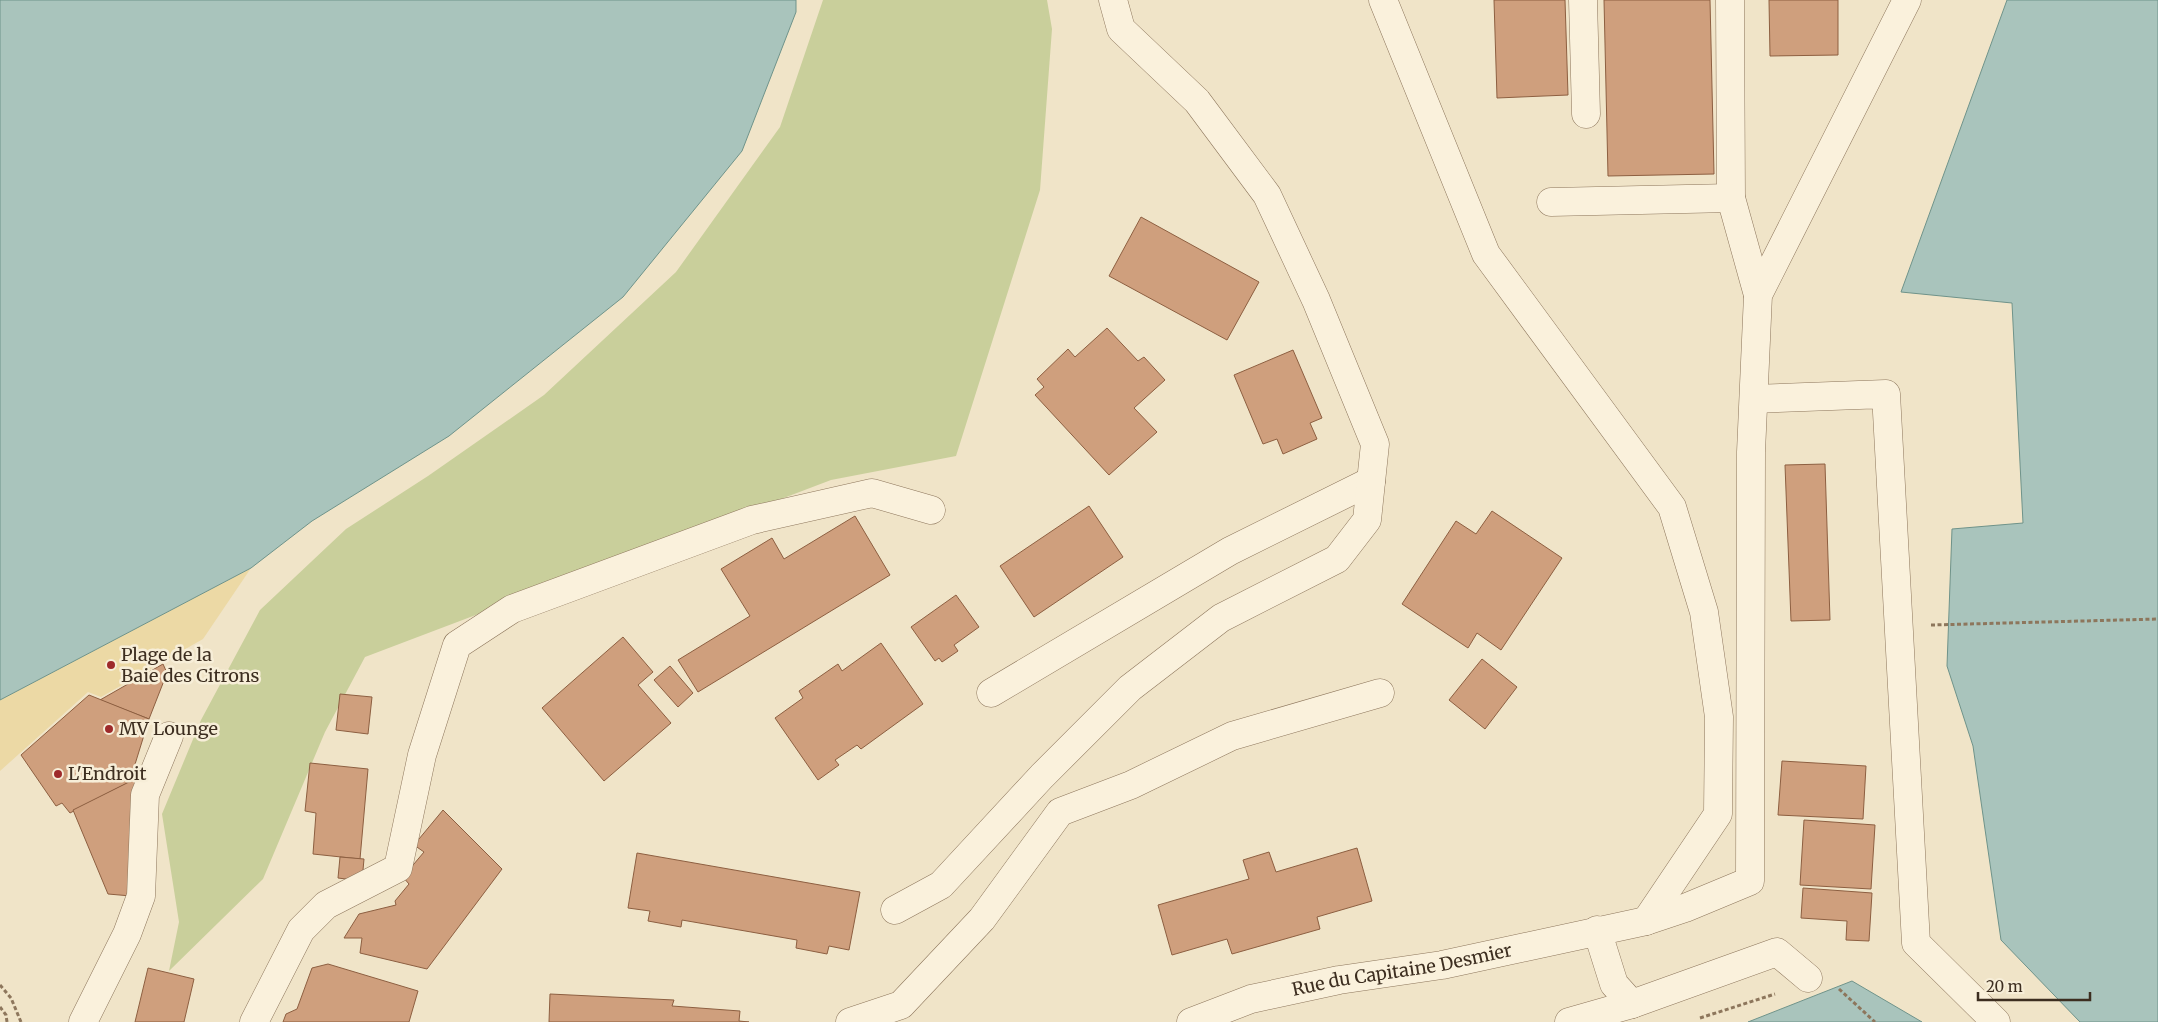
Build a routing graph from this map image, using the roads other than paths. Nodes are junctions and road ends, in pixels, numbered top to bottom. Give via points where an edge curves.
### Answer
1 (1113, 0) edge
2 (1383, 0) edge
3 (1583, 0) edge
4 (1730, 0) edge
5 (1907, 0) edge
6 (1586, 114) dead end
7 (1731, 198) junction
8 (1550, 202) dead end
9 (1758, 295) junction
10 (1754, 400) junction
11 (1371, 481) junction
12 (931, 510) dead end
13 (991, 693) dead end
14 (1380, 694) dead end
15 (169, 736) dead end
16 (1042, 776) junction
17 (1060, 812) junction
18 (895, 910) dead end
19 (1646, 921) junction
20 (1606, 929) junction
21 (1814, 975) road end
22 (1632, 1004) junction
23 (83, 1022) edge
24 (254, 1022) edge
25 (850, 1022) edge
26 (1191, 1022) edge
27 (1570, 1022) edge
28 (1996, 1022) edge

1 - 11 street via 1121,30 1197,101 1267,195 1316,300 1375,444
2 - 19 street via 1486,254 1672,507 1704,612 1719,717 1718,814
3 - 6 street
4 - 7 street
5 - 9 street
7 - 8 street
7 - 9 street
9 - 10 street
10 - 19 street, Rue du Capitaine Desmier via 1749,684 1750,881
10 - 28 street via 1886,394 1916,943
11 - 13 street via 1230,551
11 - 16 street via 1367,520 1337,559 1221,618 1130,688
12 - 24 street via 872,493 752,520 512,609 458,645 422,754 398,868 326,905 301,930
14 - 17 street via 1232,736 1131,784
15 - 23 street via 145,795 141,896
16 - 17 street
16 - 18 street via 941,885
17 - 25 street via 982,920 901,1005
19 - 20 street, Rue du Capitaine Desmier
20 - 22 street via 1614,984
20 - 26 street, Rue du Capitaine Desmier via 1442,966 1339,980 1251,999
21 - 22 street via 1777,952
22 - 27 street

